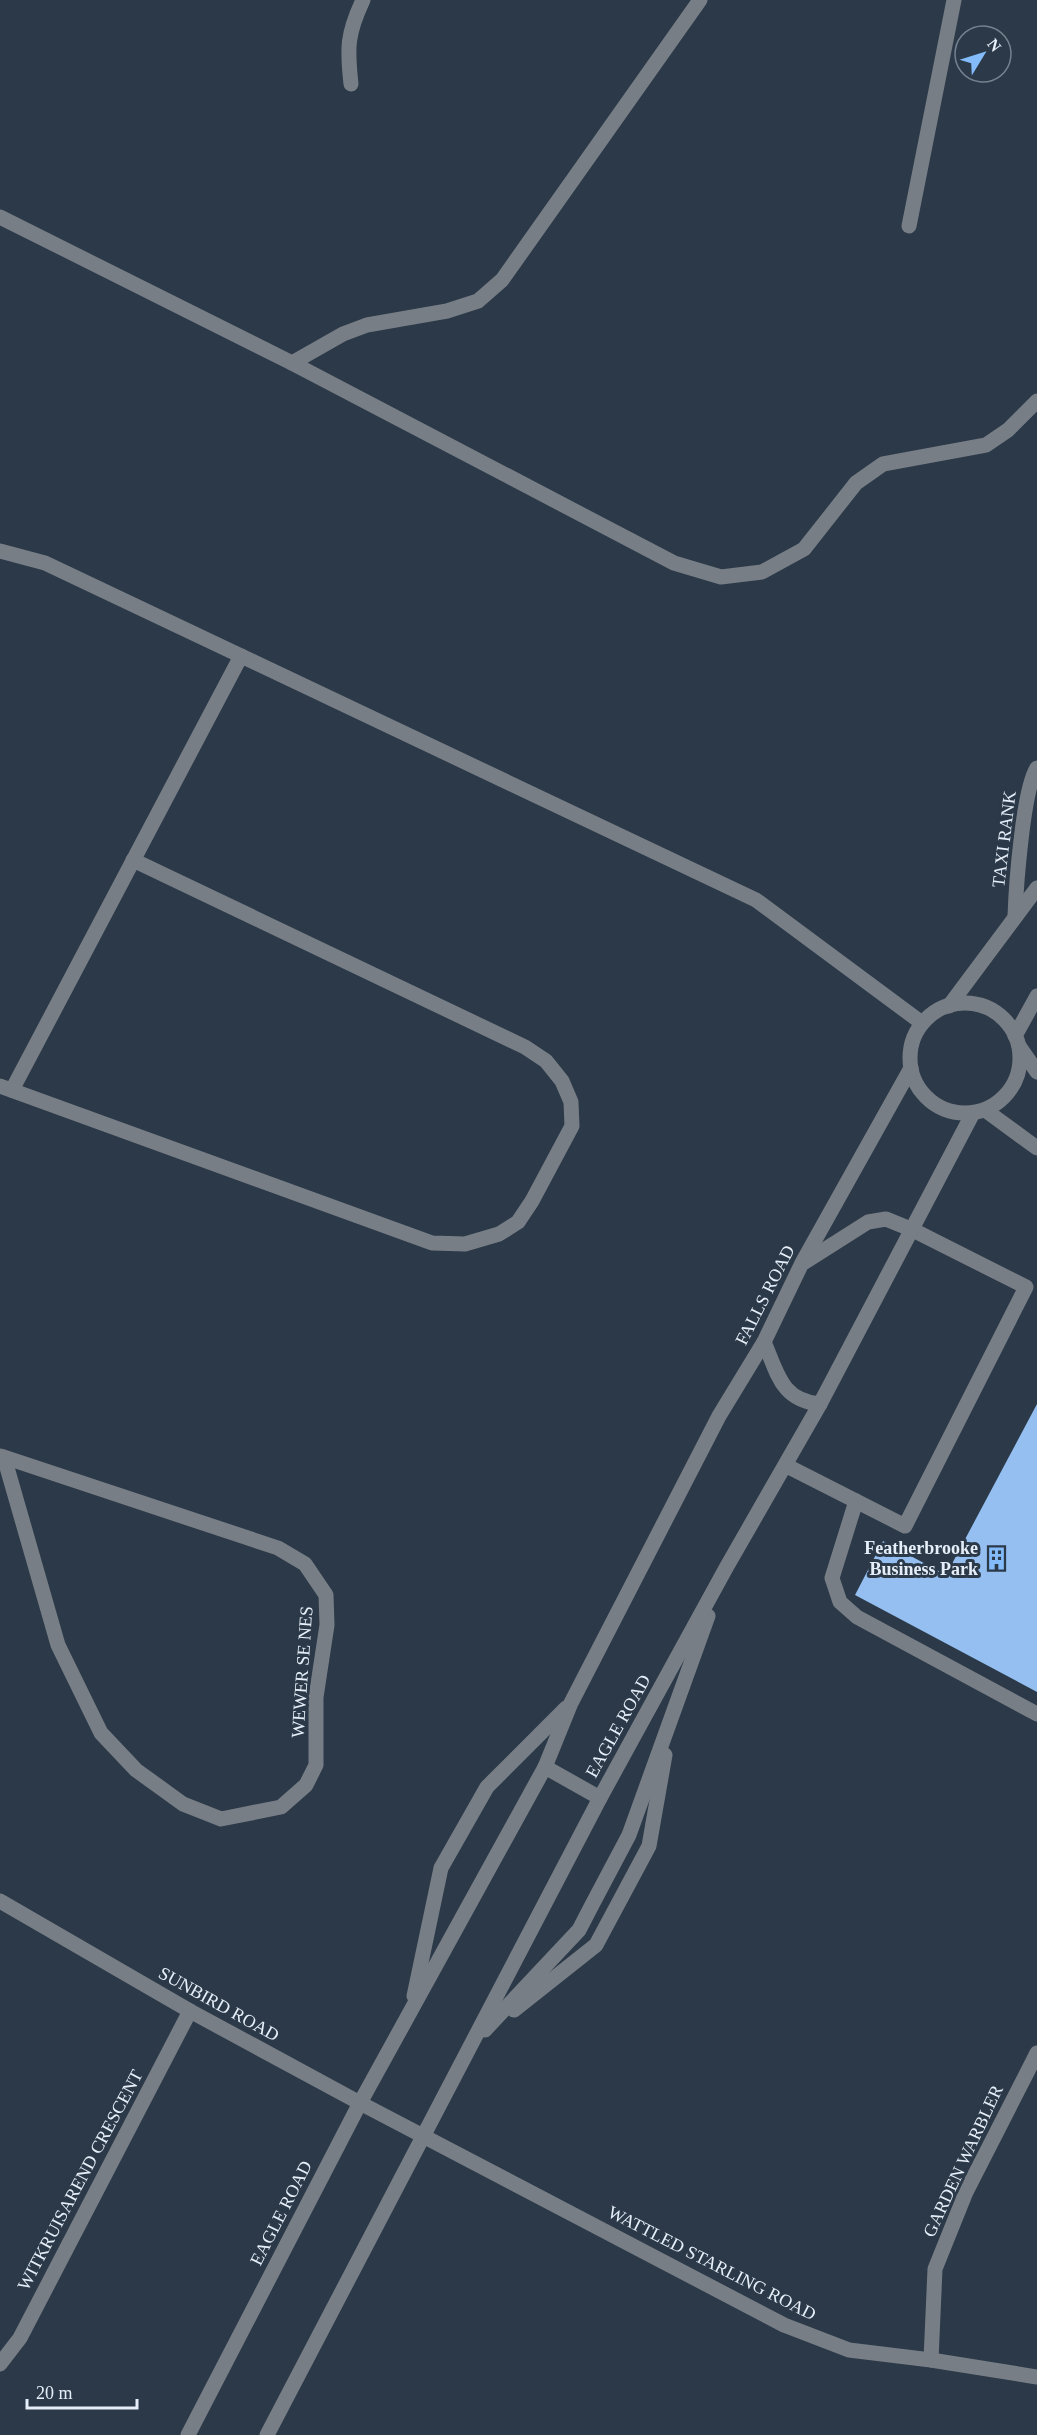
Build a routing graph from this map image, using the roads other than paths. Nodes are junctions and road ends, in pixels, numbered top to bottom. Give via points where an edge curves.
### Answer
1 (363, 0) edge
2 (700, 0) edge
3 (954, 0) edge
4 (351, 84) dead end
5 (0, 217) edge
6 (909, 226) dead end
7 (292, 363) junction
8 (1037, 401) edge
9 (0, 551) edge
10 (241, 656) junction
11 (1037, 768) edge
12 (133, 860) junction
13 (1037, 888) edge
14 (1015, 916) junction
15 (1037, 996) edge
16 (949, 1006) junction
17 (922, 1023) junction
18 (1017, 1041) junction
19 (911, 1068) junction
20 (1037, 1072) edge
21 (6, 1088) edge
22 (979, 1111) junction
23 (1037, 1148) edge
24 (913, 1230) junction
25 (802, 1263) junction
26 (764, 1341) junction
27 (820, 1404) junction
28 (2, 1457) edge
29 (787, 1466) junction
30 (856, 1501) junction
31 (654, 1539) joint
32 (726, 1568) junction
33 (571, 1703) junction
34 (1037, 1714) edge
35 (672, 1717) junction
36 (545, 1767) junction
37 (600, 1798) junction
38 (0, 1901) edge
39 (190, 2011) junction
40 (411, 2011) junction
41 (472, 2043) junction
42 (1037, 2053) edge
43 (360, 2103) junction
44 (422, 2135) junction
45 (931, 2360) junction
46 (0, 2364) edge
47 (1037, 2377) edge
48 (188, 2435) edge
49 (267, 2435) edge

1 - 4 street via 347,49
2 - 7 street via 502,280 478,301 447,312 367,325
3 - 6 street
5 - 7 street
7 - 8 street via 674,562 721,577 762,573 804,549 856,483 883,464 986,444 1008,430
9 - 10 street via 45,563
10 - 12 street
10 - 17 street via 756,900
11 - 14 street, TAXI RANK via 1029,788
12 - 21 street
12 - 21 street via 525,1047 546,1061 562,1081 571,1102 572,1126 532,1201 518,1222 499,1234 465,1244 432,1243
13 - 14 street
14 - 16 street
15 - 18 street
16 - 17 street
16 - 18 street via 964,1003 988,1008 1007,1022
17 - 19 street, FALLS ROAD via 910,1052
18 - 20 street
18 - 22 street via 1021,1056 1011,1089 1000,1101
19 - 22 street via 917,1084 940,1107 956,1113
19 - 25 street, FALLS ROAD
22 - 23 street
22 - 24 street
24 - 25 street via 886,1219 868,1222
24 - 27 street
24 - 30 street via 1026,1287 905,1526
25 - 26 street, FALLS ROAD
26 - 27 street via 790,1394
26 - 31 street, FALLS ROAD
27 - 29 street
28 - 28 street, WEWER SE NES via 278,1548 305,1564 326,1595 327,1625 316,1697 316,1765 306,1785 281,1807 222,1819 183,1804 136,1770 101,1733 58,1645
29 - 30 street
29 - 32 street
30 - 34 street via 832,1578 840,1602 857,1617
31 - 33 street, EAGLE ROAD
32 - 35 street, EAGLE ROAD
32 - 37 street, EAGLE ROAD
33 - 36 street, EAGLE ROAD
33 - 40 street, EAGLE ROAD via 487,1787 441,1868
35 - 41 street, EAGLE ROAD via 629,1835 579,1930
35 - 41 street, EAGLE ROAD via 649,1846 596,1945
36 - 37 street
36 - 40 street, EAGLE ROAD
37 - 41 street, EAGLE ROAD
38 - 39 street, SUNBIRD ROAD
39 - 43 street, SUNBIRD ROAD
39 - 46 street, WITKRUISAREND CRESCENT via 20,2338
40 - 43 street, EAGLE ROAD
41 - 44 street, EAGLE ROAD
42 - 45 street, GARDEN WARBLER via 966,2192 935,2269
43 - 44 street, SUNBIRD ROAD
43 - 48 street, EAGLE ROAD
44 - 45 street, WATTLED STARLING ROAD via 784,2325 849,2350
44 - 49 street, EAGLE ROAD
45 - 47 street, WATTLED STARLING ROAD

